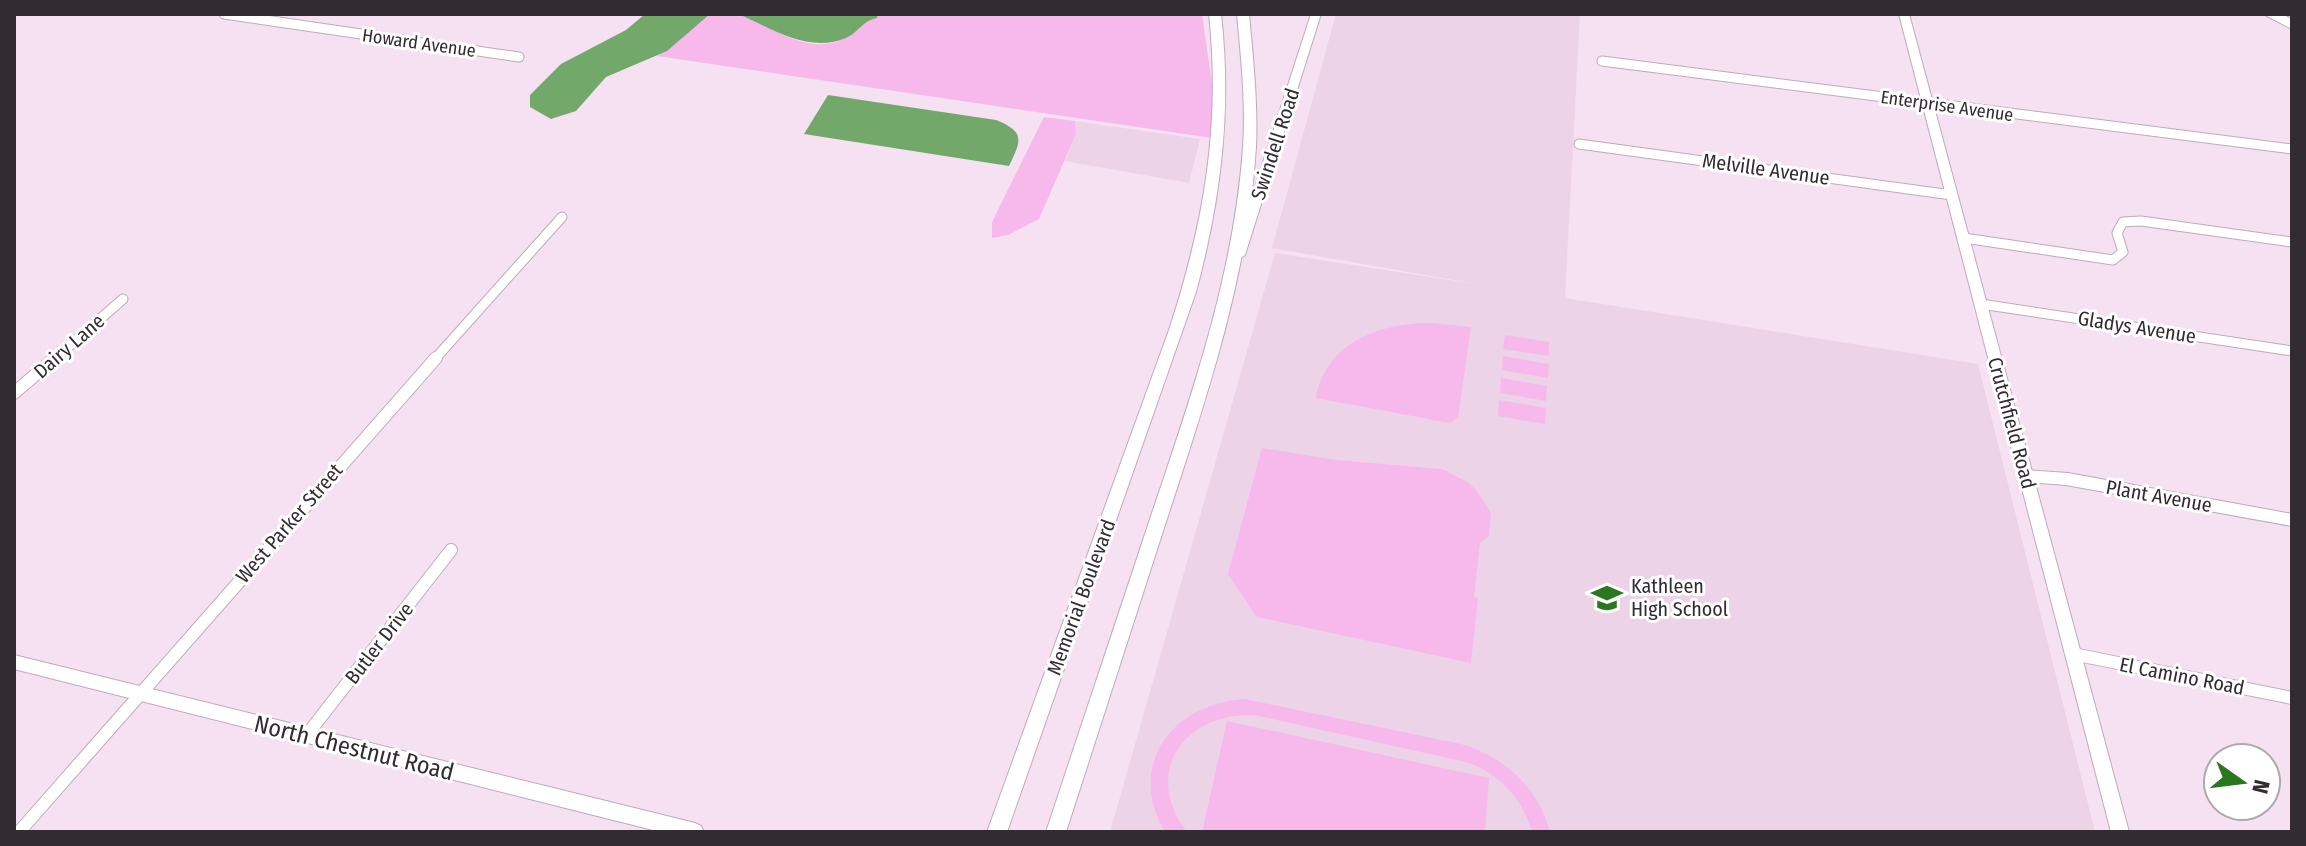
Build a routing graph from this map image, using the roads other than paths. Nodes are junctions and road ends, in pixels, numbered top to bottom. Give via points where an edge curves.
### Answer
1 (224, 14) edge
2 (1215, 14) edge
3 (1227, 14) edge
4 (1243, 14) edge
5 (1316, 14) edge
6 (1904, 14) edge
7 (2270, 14) edge
8 (2292, 25) edge
9 (1218, 35) junction
10 (519, 57) dead end
11 (1602, 61) dead end
12 (1928, 103) junction
13 (1579, 144) dead end
14 (2292, 149) edge
15 (1952, 195) junction
16 (562, 217) dead end
17 (1964, 238) junction
18 (2292, 242) edge
19 (1233, 274) junction
20 (123, 299) dead end
21 (1981, 304) junction
22 (2292, 351) edge
23 (14, 393) edge
24 (2026, 476) junction
25 (2292, 520) edge
26 (451, 550) dead end
27 (2073, 654) junction
28 (14, 662) edge
29 (139, 694) junction
30 (2292, 698) edge
31 (306, 736) junction
32 (19, 832) edge
33 (695, 832) edge
34 (997, 832) edge
35 (1056, 832) edge
36 (2120, 832) edge

1 - 10 street, Howard Avenue
2 - 9 main road, Memorial Boulevard
3 - 9 main road
4 - 19 main road via 1251,146
5 - 19 street, Swindell Road
6 - 12 street, Crutchfield Road
7 - 8 highway
9 - 34 main road, Memorial Boulevard via 1221,99 1212,196 1193,276
11 - 12 street, Enterprise Avenue
12 - 14 street, Enterprise Avenue
12 - 15 street, Crutchfield Road
13 - 15 street, Melville Avenue
15 - 17 street, Crutchfield Road
16 - 29 street, West Parker Street
17 - 18 street via 2113,260 2123,252 2117,233 2123,222
17 - 21 street, Crutchfield Road
19 - 35 main road via 1209,364
20 - 23 street, Dairy Lane
21 - 22 street, Gladys Avenue
21 - 24 street, Crutchfield Road
24 - 25 street, Plant Avenue
24 - 27 street, Crutchfield Road
26 - 31 street, Butler Drive
27 - 30 street, El Camino Road
27 - 36 street, Crutchfield Road
28 - 29 street, North Chestnut Road
29 - 31 street, North Chestnut Road
29 - 32 street, West Parker Street
31 - 33 street, North Chestnut Road

